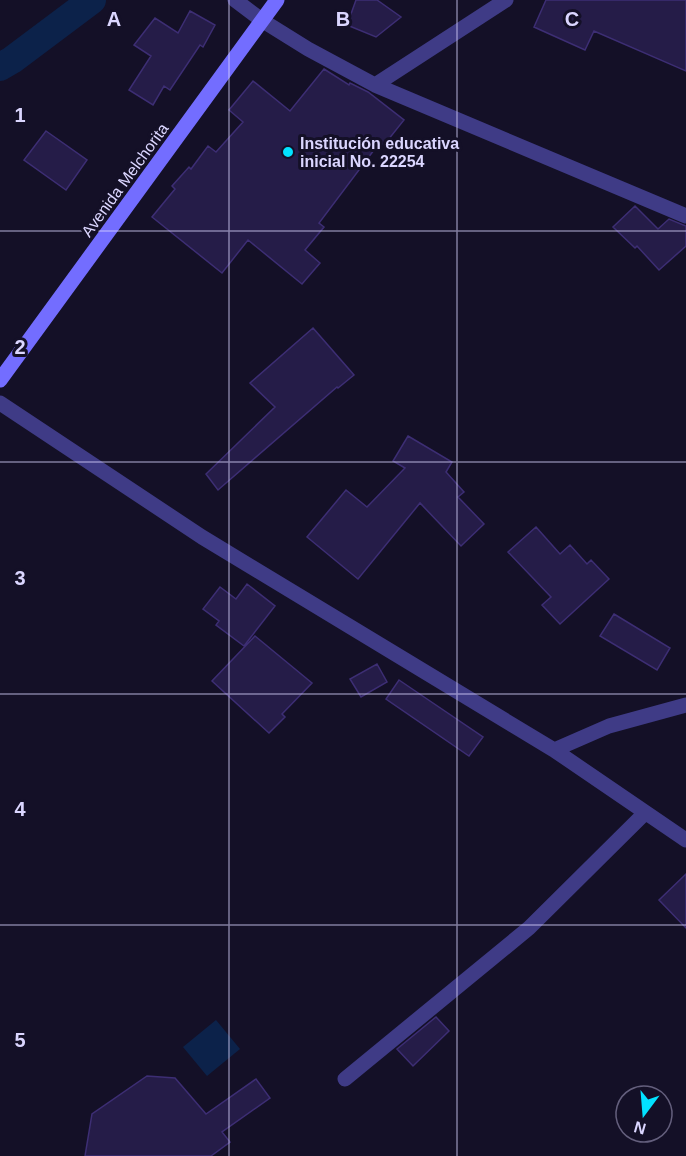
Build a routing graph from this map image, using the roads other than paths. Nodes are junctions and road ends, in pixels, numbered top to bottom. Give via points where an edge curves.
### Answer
1 (235, 0) edge
2 (277, 0) edge
3 (506, 0) edge
4 (263, 21) junction
5 (375, 85) junction
6 (686, 216) edge
7 (0, 380) edge
8 (0, 403) edge
9 (686, 705) edge
10 (554, 750) junction
11 (645, 813) junction
12 (686, 840) edge
13 (345, 1079) dead end

1 - 4 street
2 - 4 main road, Avenida Melchorita
3 - 5 street
4 - 5 street
4 - 7 main road, Avenida Melchorita
5 - 6 street
8 - 10 street via 202,537
9 - 10 street via 609,726
10 - 11 street
11 - 12 street
11 - 13 street via 529,928

